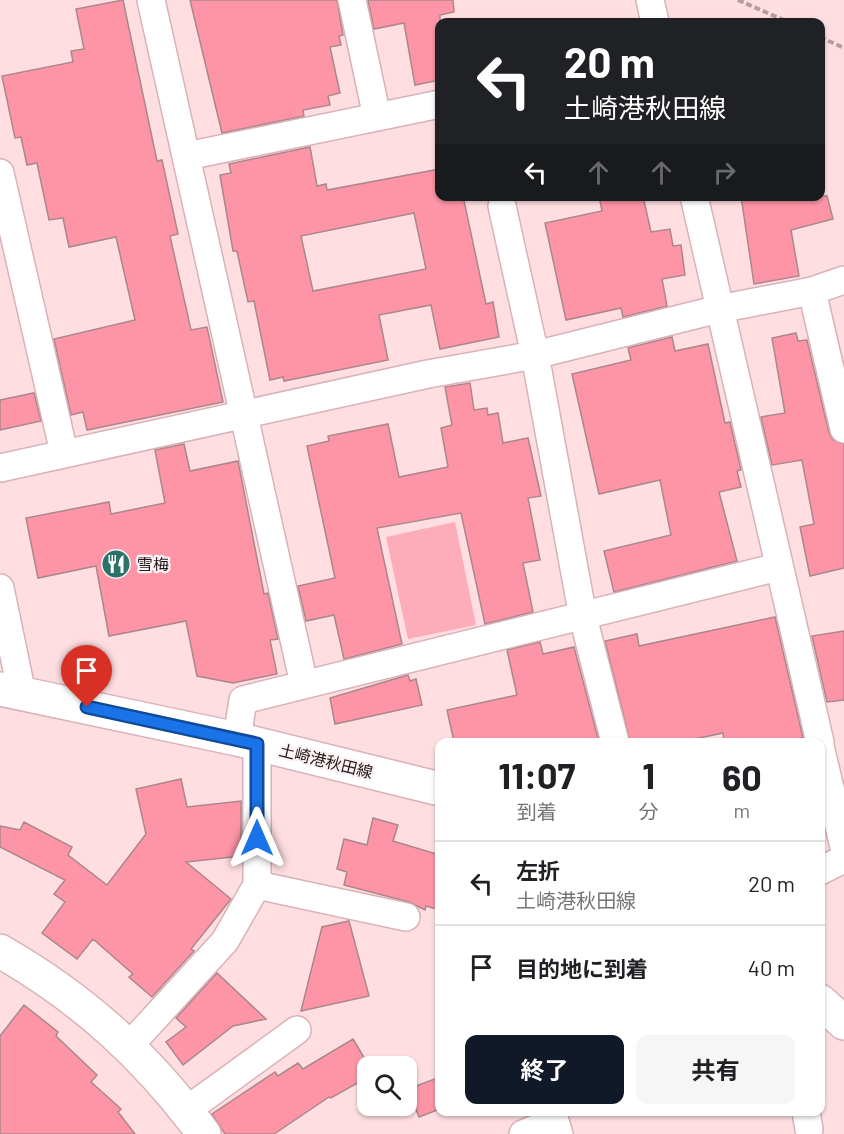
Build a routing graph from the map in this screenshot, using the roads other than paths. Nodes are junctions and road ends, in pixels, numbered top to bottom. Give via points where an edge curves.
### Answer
1 (151, 0) edge
2 (352, 0) edge
3 (650, 0) edge
4 (654, 18) edge
5 (435, 105) edge
6 (377, 117) junction
7 (187, 156) junction
8 (0, 172) edge
9 (695, 201) edge
10 (502, 206) dead end
11 (844, 280) edge
12 (812, 291) junction
13 (719, 309) junction
14 (535, 355) junction
15 (245, 413) junction
16 (844, 429) edge
17 (64, 453) junction
18 (0, 468) edge
19 (778, 567) junction
20 (0, 588) edge
21 (583, 617) junction
22 (304, 684) junction
23 (11, 691) edge
24 (614, 738) edge
25 (818, 738) edge
26 (247, 741) junction
27 (825, 766) edge
28 (435, 788) edge
29 (844, 847) edge
30 (844, 858) edge
31 (825, 868) edge
32 (257, 885) junction
33 (406, 917) dead end
34 (0, 951) edge
35 (825, 1006) edge
36 (844, 1023) edge
37 (297, 1030) dead end
38 (129, 1046) junction
39 (196, 1122) edge
40 (557, 1122) edge
41 (523, 1134) edge

1 - 7 street
2 - 6 street
3 - 4 street
5 - 6 street
6 - 7 street
7 - 15 street
8 - 17 street
9 - 13 street
10 - 14 street
11 - 12 street
12 - 13 street
12 - 16 street
13 - 14 street
13 - 19 street
14 - 15 street
14 - 21 street
15 - 17 street
15 - 22 street
17 - 18 street
19 - 21 street
19 - 25 street
20 - 23 street
21 - 22 street
21 - 24 street
22 - 26 street via 243,700
23 - 26 main road, 土崎港秋田線
26 - 28 main road, 土崎港秋田線
26 - 32 street
27 - 29 street
30 - 31 street
32 - 33 street
32 - 38 street via 225,941
34 - 38 main road via 37,972
35 - 36 main road
37 - 39 street
38 - 39 main road
40 - 41 street

